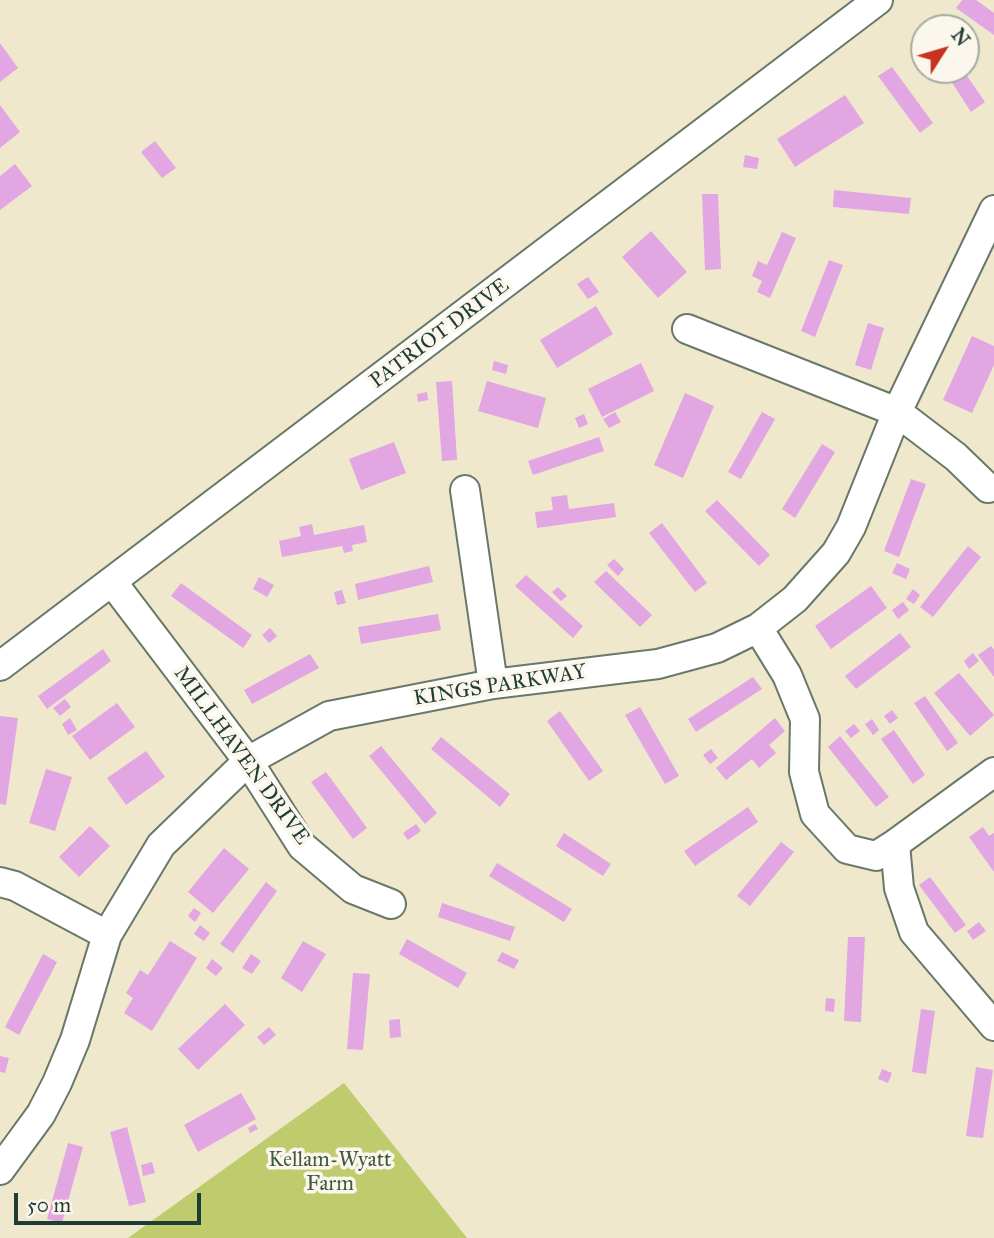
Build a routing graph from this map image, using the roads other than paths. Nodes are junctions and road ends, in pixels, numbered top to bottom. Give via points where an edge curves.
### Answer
1 (878, 0) edge
2 (994, 210) edge
3 (687, 329) dead end
4 (897, 412) junction
5 (988, 488) dead end
6 (465, 489) dead end
7 (113, 583) junction
8 (758, 628) junction
9 (0, 666) edge
10 (494, 684) junction
11 (248, 761) junction
12 (994, 772) edge
13 (895, 844) junction
14 (0, 882) edge
15 (391, 904) dead end
16 (107, 935) junction
17 (994, 1026) edge
18 (0, 1170) edge

1 - 7 street, PATRIOT DRIVE
2 - 4 street, KINGS PARKWAY
3 - 4 street
4 - 5 street
4 - 8 street, KINGS PARKWAY via 858,513 835,553 795,599
6 - 10 street
7 - 9 street, PATRIOT DRIVE
7 - 11 street, MILLHAVEN DRIVE
8 - 10 street, KINGS PARKWAY via 718,648 658,664
8 - 13 street via 787,675 806,719 804,772 814,814 846,849 876,856
10 - 11 street, KINGS PARKWAY via 329,716
11 - 15 street, MILLHAVEN DRIVE via 302,846 353,889
11 - 16 street, KINGS PARKWAY via 160,845
12 - 13 street
13 - 17 street via 899,888 914,932
14 - 16 street
16 - 18 street, KINGS PARKWAY via 57,1083 41,1114

